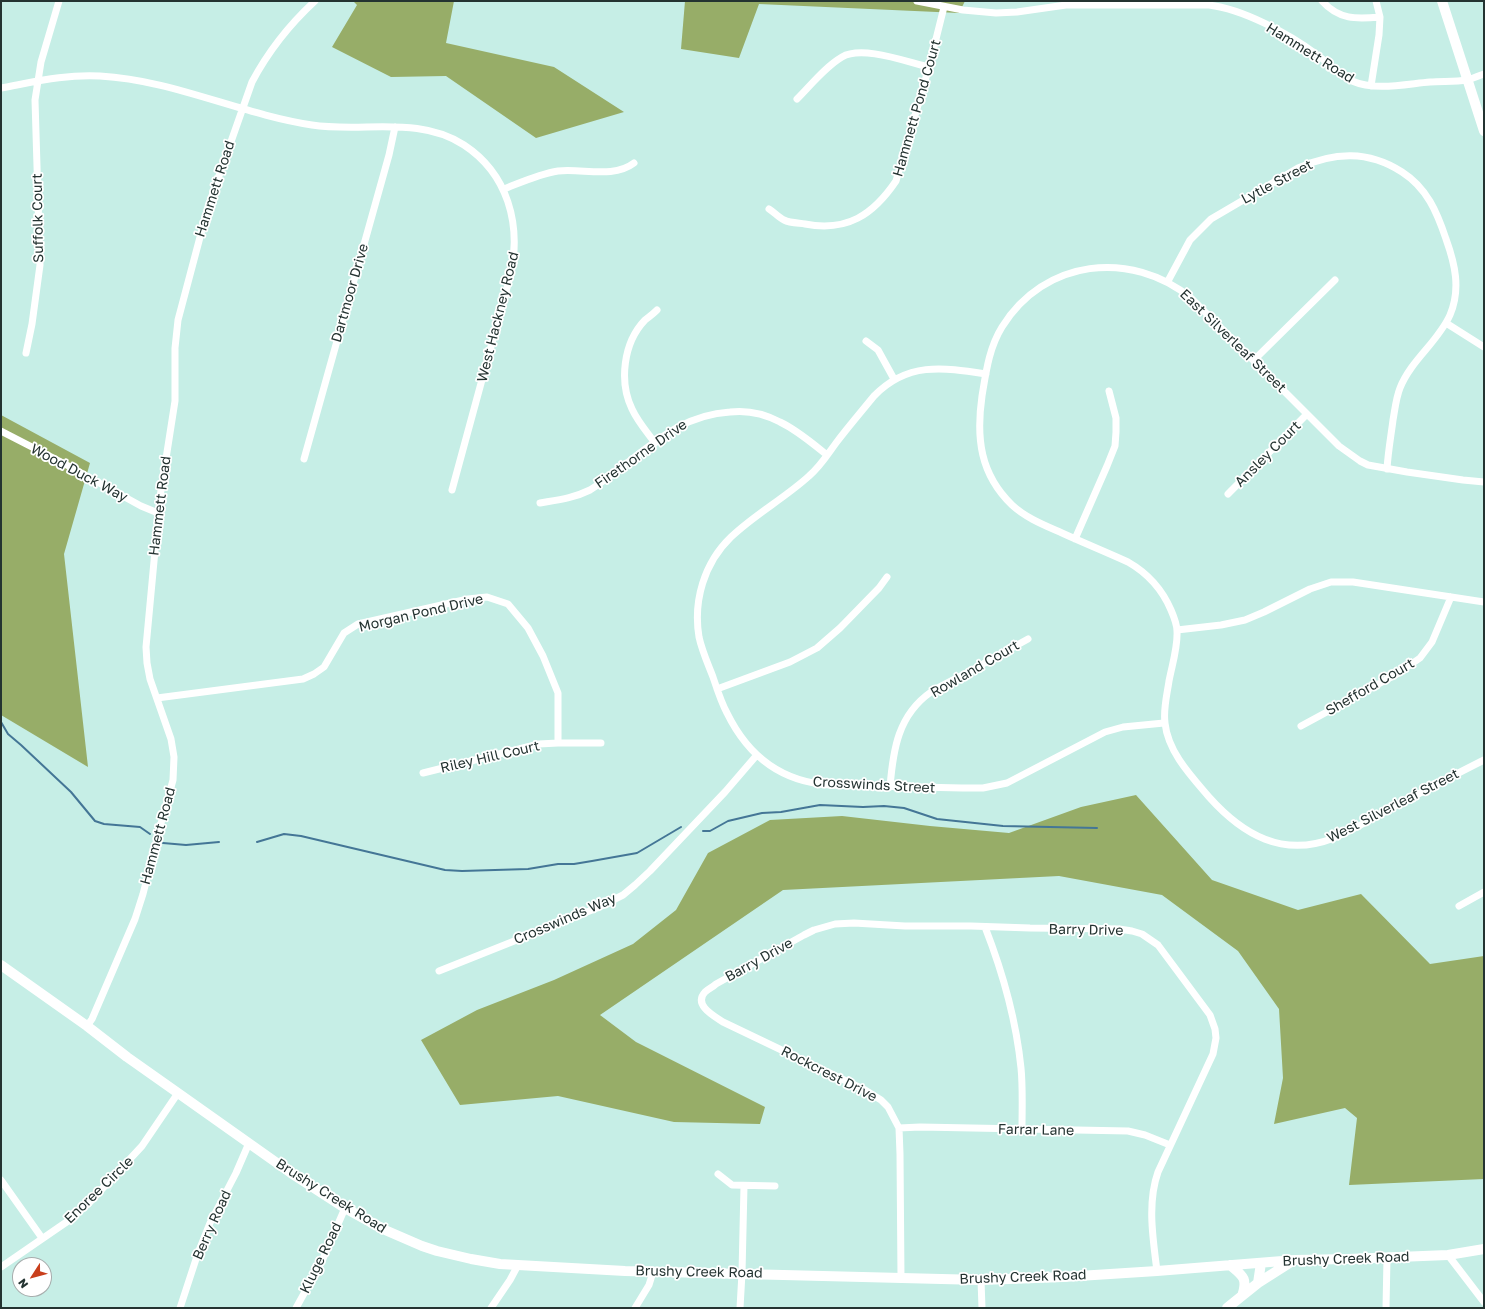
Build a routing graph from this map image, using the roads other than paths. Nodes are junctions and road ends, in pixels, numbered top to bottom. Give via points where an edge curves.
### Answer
1 (59, 1) edge
2 (315, 1) edge
3 (917, 1) edge
4 (1322, 1) edge
5 (1376, 1) edge
6 (1442, 1) edge
7 (944, 7) junction
8 (1380, 17) junction
9 (929, 67) junction
10 (1484, 74) edge
11 (1467, 80) junction
12 (38, 81) junction
13 (1371, 86) junction
14 (1, 88) edge
15 (798, 100) dead end
16 (242, 108) junction
17 (395, 127) junction
18 (1484, 131) edge
19 (634, 163) dead end
20 (504, 189) junction
21 (769, 209) dead end
22 (1335, 280) dead end
23 (1168, 281) junction
24 (657, 310) dead end
25 (1446, 323) junction
26 (866, 342) dead end
27 (1484, 347) edge
28 (26, 353) dead end
29 (1254, 360) junction
30 (986, 374) junction
31 (894, 379) junction
32 (1109, 391) dead end
33 (1307, 414) junction
34 (1, 432) edge
35 (655, 443) junction
36 (828, 455) junction
37 (304, 459) dead end
38 (1386, 468) junction
39 (1484, 482) edge
40 (452, 490) dead end
41 (1228, 494) dead end
42 (540, 503) dead end
43 (158, 513) junction
44 (1075, 539) junction
45 (887, 577) dead end
46 (1451, 597) junction
47 (1484, 602) edge
48 (1177, 630) junction
49 (1028, 639) dead end
50 (717, 689) junction
51 (157, 698) junction
52 (1164, 723) junction
53 (1301, 726) dead end
54 (558, 742) junction
55 (601, 743) dead end
56 (756, 756) junction
57 (1484, 760) edge
58 (422, 773) dead end
59 (890, 787) junction
60 (1484, 892) edge
61 (1459, 906) dead end
62 (985, 927) junction
63 (1, 965) edge
64 (439, 971) dead end
65 (719, 1019) joint
66 (87, 1026) junction
67 (178, 1093) junction
68 (899, 1128) junction
69 (1022, 1129) junction
70 (248, 1143) junction
71 (1170, 1145) junction
72 (718, 1174) dead end
73 (1, 1180) edge
74 (744, 1186) junction
75 (775, 1186) dead end
76 (345, 1208) junction
77 (42, 1238) junction
78 (1484, 1249) edge
79 (1448, 1255) junction
80 (1387, 1258) junction
81 (1295, 1260) junction
82 (1261, 1263) junction
83 (518, 1265) junction
84 (1230, 1265) junction
85 (1, 1267) edge
86 (1157, 1271) junction
87 (653, 1272) junction
88 (742, 1273) junction
89 (900, 1278) junction
90 (982, 1280) junction
91 (1258, 1283) junction
92 (1242, 1296) junction
93 (1484, 1302) edge
94 (180, 1308) edge
95 (296, 1308) edge
96 (491, 1308) edge
97 (635, 1308) edge
98 (740, 1308) edge
99 (982, 1308) edge
100 (1227, 1308) edge
101 (1386, 1308) edge

1 - 12 street, Suffolk Court
2 - 16 street, Hammett Road via 266,58 252,82
3 - 7 street, Hammett Road
4 - 8 street via 1332,11 1343,16 1356,19
5 - 8 street
6 - 11 main road
7 - 9 street, Hammett Pond Court
7 - 13 street, Hammett Road via 996,14 1066,5 1222,6 1284,34 1314,52 1345,77
8 - 13 street
9 - 15 street via 871,53 855,52 830,65
9 - 21 street, Hammett Pond Court via 896,181 874,208 855,220 835,226 815,226 784,220
10 - 11 street, Hammett Road
11 - 13 street, Hammett Road
11 - 18 main road
12 - 14 street, West Hackney Road
12 - 16 street, West Hackney Road via 78,76 120,78 183,91
12 - 28 street, Suffolk Court via 35,100 40,266
16 - 17 street, West Hackney Road via 313,126
16 - 43 street, Hammett Road via 208,207 178,320 175,401
17 - 20 street, West Hackney Road via 428,130 458,141 482,159
17 - 37 street, Dartmoor Drive
19 - 20 street via 612,171 569,170 549,173
20 - 40 street, West Hackney Road via 514,230 513,262
22 - 29 street
23 - 25 street, Lytle Street via 1190,240 1218,214 1311,162 1336,156 1362,156 1384,162 1405,174 1423,190 1435,208 1451,253 1456,276 1455,299
23 - 29 street, East Silverleaf Street via 1191,298
23 - 30 street, East Silverleaf Street via 1142,271 1113,267 1084,269 1055,279 1029,296 1009,317 993,347
24 - 35 street via 645,321 634,338 628,352 625,373 626,391 632,408
25 - 27 street
25 - 38 street, Lytle Street via 1410,370 1400,388
26 - 31 street via 878,350
29 - 33 street, East Silverleaf Street
30 - 31 street, Crosswinds Street via 929,368
30 - 44 street, East Silverleaf Street via 979,434 983,457 992,479 1005,497 1021,512
31 - 36 street, Crosswinds Street via 874,396
32 - 44 street via 1116,418 1115,446
33 - 38 street, East Silverleaf Street via 1345,452 1364,463
33 - 41 street, Ansley Court
34 - 43 street, Wood Duck Way
35 - 36 street, Firethorne Drive via 679,426 698,417 721,412 744,412 762,414 780,422
35 - 42 street, Firethorne Drive via 588,491
36 - 50 street, Crosswinds Street via 801,483 731,537 717,552 708,569 699,597 698,624 703,651
38 - 39 street, East Silverleaf Street
43 - 51 street, Hammett Road via 146,647 150,680
44 - 48 street, East Silverleaf Street via 1128,562 1148,575 1165,596 1175,618
45 - 50 street via 840,628 817,648 790,662
46 - 47 street
46 - 48 street via 1353,582 1331,582 1310,589 1245,620
46 - 53 street, Shefford Court via 1432,642 1420,658 1397,674
48 - 52 street, West Silverleaf Street
49 - 59 street, Rowland Court via 937,689 917,705 897,740 892,758
50 - 56 street, Crosswinds Street via 732,724
51 - 54 street, Morgan Pond Drive via 303,679 324,667 344,633 358,624 487,597 508,604 528,628 543,656 558,693
51 - 66 street, Hammett Road via 173,747 172,784 135,919
52 - 57 street, West Silverleaf Street via 1167,736 1178,758 1230,819 1258,837 1289,845 1316,843 1344,834
52 - 59 street, Crosswinds Street via 1123,727 1105,732 1023,775 994,786
54 - 55 street, Riley Hill Court
54 - 58 street, Riley Hill Court via 539,744
56 - 59 street, Crosswinds Street via 778,770 811,783
56 - 64 street, Crosswinds Way via 650,871 623,894 597,908
60 - 61 street
62 - 65 street, Barry Drive via 854,923 835,924 814,930 706,992 702,1002 706,1010
62 - 69 street via 1009,997 1018,1046
62 - 71 street, Barry Drive via 1119,929 1142,934 1158,945 1210,1015 1215,1029 1210,1061
63 - 66 main road, Brushy Creek Road
65 - 68 street, Rockcrest Drive via 876,1096 891,1111
66 - 67 main road, Brushy Creek Road
67 - 70 main road, Brushy Creek Road
67 - 77 street, Enoree Circle via 142,1146 120,1171 89,1203
68 - 69 street, Farrar Lane
68 - 89 street, Rockcrest Drive
69 - 71 street, Farrar Lane via 1128,1131 1145,1134
70 - 76 main road, Brushy Creek Road
70 - 94 street, Berry Road via 205,1235
71 - 86 street, Barry Drive via 1156,1179 1152,1201
72 - 74 street via 730,1184
73 - 77 street
74 - 75 street
74 - 88 street
76 - 83 main road, Brushy Creek Road via 385,1230 437,1252
76 - 95 street, Kluge Road via 322,1261
77 - 85 street, Enoree Circle
78 - 79 main road, Brushy Creek Road
79 - 80 main road, Brushy Creek Road
79 - 93 street
80 - 81 main road, Brushy Creek Road
80 - 101 street
81 - 82 main road, Brushy Creek Road
81 - 91 main road
82 - 84 main road, Brushy Creek Road
82 - 91 main road
83 - 87 main road, Brushy Creek Road
83 - 96 street
84 - 86 main road, Brushy Creek Road
84 - 92 main road via 1242,1275 1246,1284
86 - 90 main road, Brushy Creek Road
87 - 88 main road, Brushy Creek Road
87 - 97 street via 649,1285
88 - 89 main road, Brushy Creek Road
88 - 98 street
89 - 90 main road, Brushy Creek Road
90 - 99 street
91 - 92 main road
92 - 100 main road

